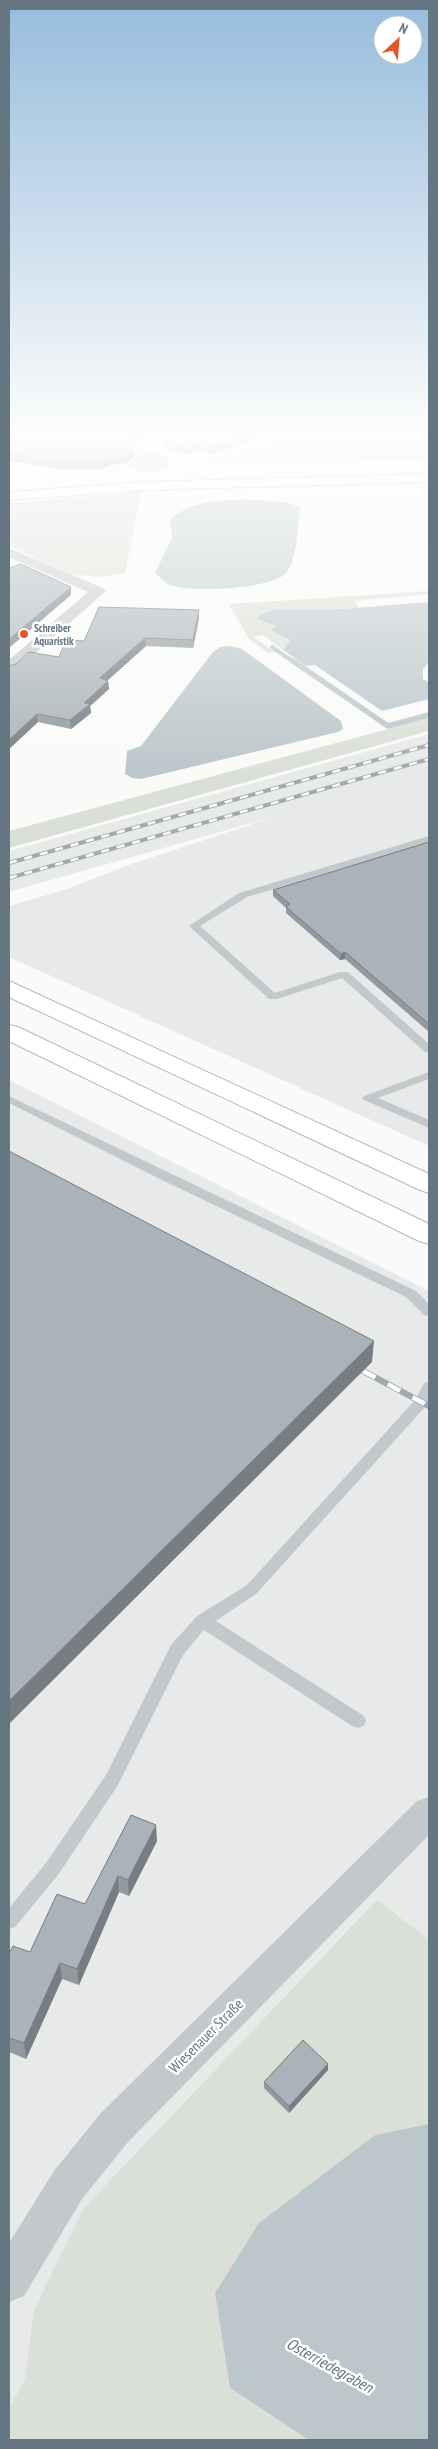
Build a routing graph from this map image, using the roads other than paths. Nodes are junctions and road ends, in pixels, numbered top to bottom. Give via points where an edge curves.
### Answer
1 (9, 552) edge
2 (9, 668) edge
3 (429, 839) edge
4 (9, 988) edge
5 (9, 1032) edge
6 (429, 1050) edge
7 (429, 1075) edge
8 (9, 1099) edge
9 (429, 1124) edge
10 (429, 1184) edge
11 (429, 1235) edge
12 (429, 1312) edge
13 (429, 1386) edge
14 (204, 1621) junction
15 (358, 1722) dead end
16 (429, 1812) edge
17 (9, 1921) edge
18 (9, 2281) edge

1 - 2 street via 98,591
3 - 6 lane via 243,895 194,926 273,997 344,974
4 - 10 main road
5 - 11 main road
7 - 9 lane via 368,1098
8 - 12 lane via 166,1178 411,1294
13 - 14 lane via 421,1402 252,1589
14 - 15 lane
14 - 17 lane via 177,1650 112,1780 52,1869
16 - 18 street, Wiesenauer Straße via 114,2128 68,2185

